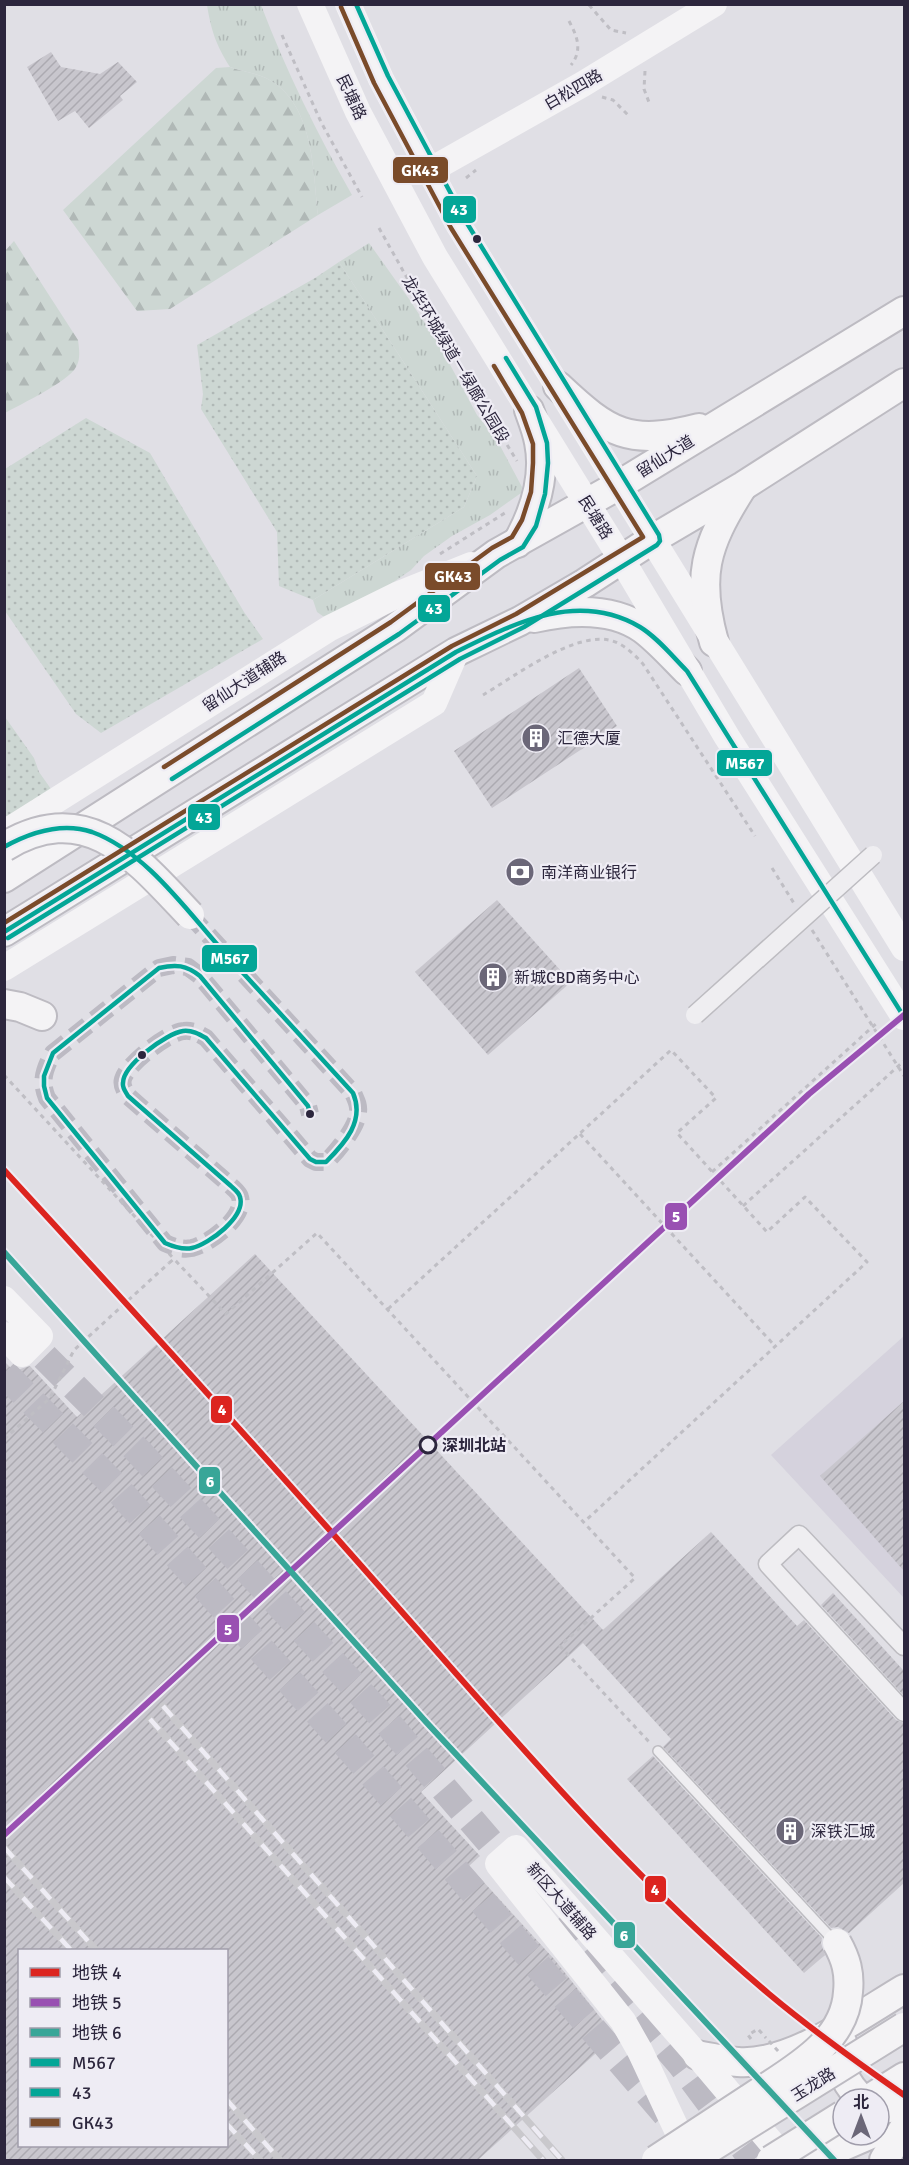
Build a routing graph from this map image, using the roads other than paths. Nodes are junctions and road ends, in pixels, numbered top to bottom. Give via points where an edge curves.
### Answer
1 (310, 4) edge
2 (348, 4) edge
3 (714, 4) edge
4 (429, 171) junction
5 (904, 311) edge
6 (904, 383) edge
7 (558, 386) junction
8 (529, 410) junction
9 (735, 414) junction
10 (619, 485) junction
11 (743, 486) junction
12 (587, 504) junction
13 (653, 539) junction
14 (507, 548) junction
15 (622, 560) junction
16 (520, 621) junction
17 (714, 642) junction
18 (456, 652) junction
19 (687, 671) junction
20 (759, 716) junction
21 (727, 737) junction
22 (4, 833) edge
23 (4, 847) edge
24 (873, 855) dead end
25 (4, 878) edge
26 (190, 915) tunnel mouth
27 (4, 932) edge
28 (904, 948) edge
29 (4, 968) edge
30 (4, 1004) edge
31 (695, 1015) dead end
32 (42, 1016) dead end
33 (904, 1017) edge
34 (4, 1299) edge
35 (4, 1335) edge
36 (904, 1646) edge
37 (904, 1712) edge
38 (658, 1751) road end
39 (837, 1943) joint
40 (904, 1989) edge
41 (860, 2016) junction
42 (904, 2027) edge
43 (697, 2055) junction
44 (904, 2077) edge
45 (850, 2087) edge
46 (888, 2087) edge
47 (831, 2122) edge
48 (862, 2147) edge
49 (656, 2160) edge
50 (691, 2160) edge
51 (771, 2160) edge
52 (786, 2160) edge
53 (811, 2160) edge

1 - 8 main road, 民塘路 via 358,112 435,257
2 - 4 main road, 民塘路 via 381,79
3 - 4 main road, 白松四路
4 - 7 main road, 民塘路
5 - 9 main road, 留仙大道
6 - 11 main road
7 - 9 main road via 598,422 631,436 675,434
7 - 10 main road, 民塘路
8 - 12 main road, 民塘路
8 - 14 main road via 540,443 540,484 529,523
9 - 10 main road, 留仙大道
10 - 12 main road, 留仙大道
10 - 13 main road, 民塘路
11 - 13 main road
11 - 17 main road via 720,525 705,569 705,600
12 - 14 main road, 留仙大道
12 - 15 main road, 民塘路
13 - 15 main road
13 - 17 main road, 民塘路
14 - 22 main road, 留仙大道辅路 via 330,628
14 - 25 main road, 留仙大道 via 395,628
15 - 16 main road
15 - 19 main road, 民塘路
16 - 18 main road
16 - 19 main road via 577,612 625,619 642,629
17 - 20 main road, 民塘路
18 - 27 main road
18 - 29 main road via 434,703
19 - 21 main road, 民塘路
20 - 21 main road
20 - 28 main road, 民塘路
21 - 33 main road, 民塘路
23 - 26 main road, bridge via 46,830 77,828 92,832 135,858
24 - 31 street, bridge
30 - 32 main road
34 - 35 main road via 40,1336 22,1354
36 - 37 street via 799,1535 768,1564
38 - 39 lane
39 - 49 main road, bridge via 848,1968 848,2001 842,2020 825,2044 797,2067
40 - 41 main road
41 - 43 main road via 793,2052 766,2060 739,2062
41 - 45 main road via 843,2038 840,2052 841,2066
42 - 50 main road, 玉龙路, bridge
43 - 50 main road, 新区大道辅路 via 516,1848 498,1864 623,2021
43 - 52 main road, 新区大道辅路
44 - 46 main road
47 - 51 main road, bridge
48 - 53 main road

